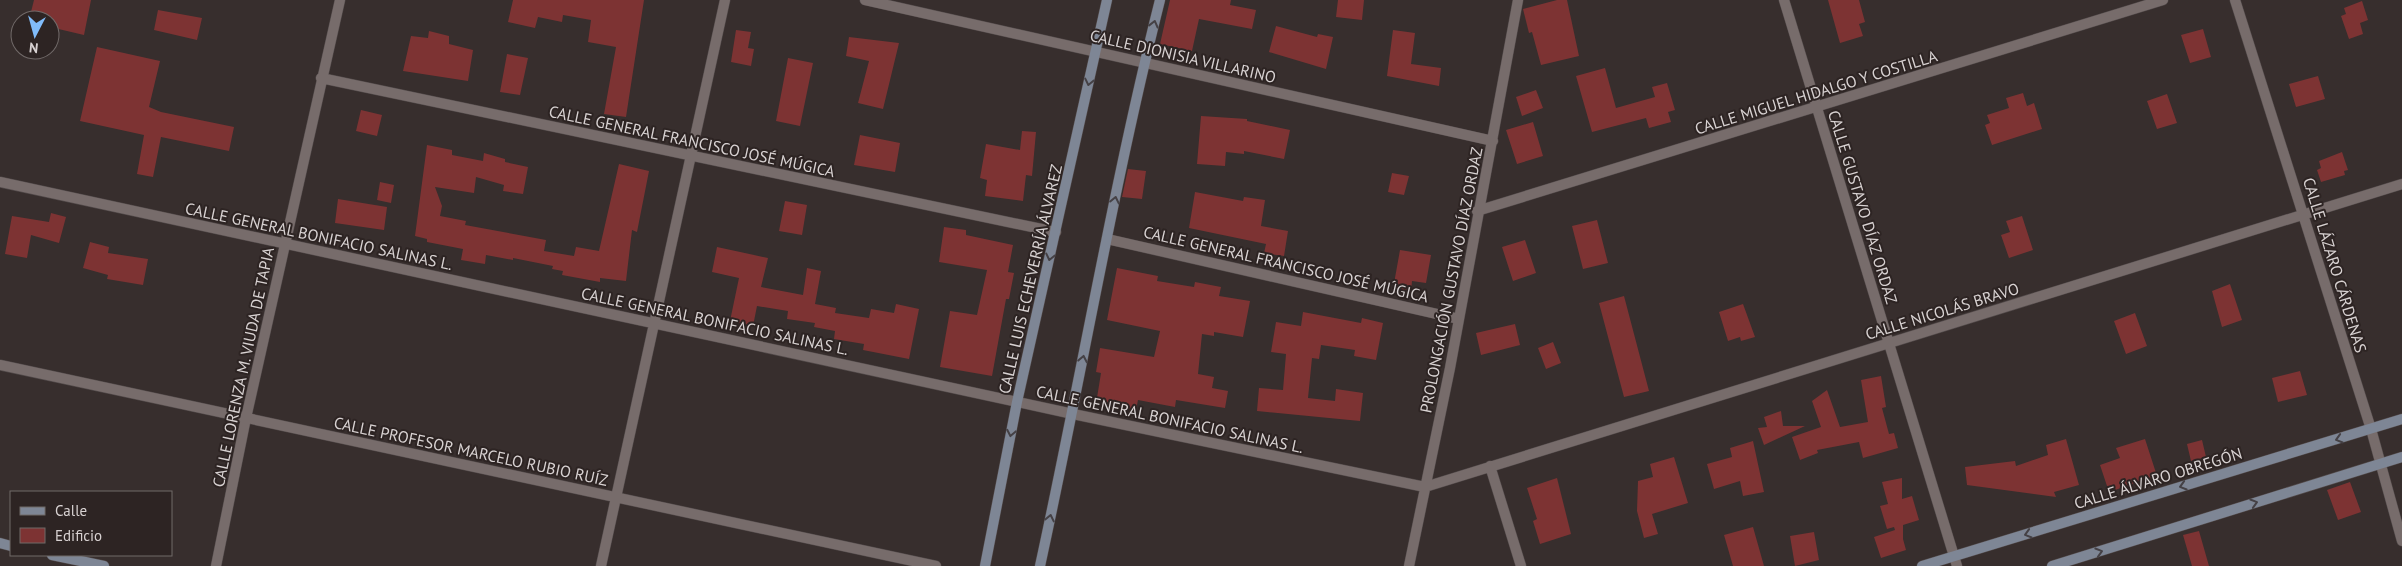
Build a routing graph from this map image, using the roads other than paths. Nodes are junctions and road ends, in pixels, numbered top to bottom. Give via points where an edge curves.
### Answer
1 (340, 0) edge
2 (725, 0) edge
3 (866, 0) edge
4 (1107, 0) edge
5 (1160, 0) edge
6 (1518, 0) edge
7 (1784, 0) edge
8 (2163, 0) edge
9 (2235, 0) edge
10 (1096, 52) junction
11 (1144, 63) junction
12 (321, 78) junction
13 (1817, 107) junction
14 (1493, 141) junction
15 (690, 155) junction
16 (0, 182) edge
17 (2402, 184) edge
18 (1477, 211) junction
19 (2304, 214) junction
20 (1056, 232) junction
21 (1107, 239) junction
22 (285, 243) junction
23 (1459, 319) junction
24 (654, 323) junction
25 (1889, 342) junction
26 (0, 365) edge
27 (1017, 402) junction
28 (1073, 414) junction
29 (246, 418) junction
30 (2402, 419) edge
31 (2371, 429) junction
32 (2402, 457) edge
33 (2381, 463) junction
34 (1490, 466) junction
35 (1425, 487) junction
36 (616, 497) junction
37 (2402, 540) edge
38 (57, 556) edge
39 (1956, 561) edge
40 (104, 566) edge
41 (216, 566) edge
42 (601, 566) edge
43 (936, 566) edge
44 (985, 566) edge
45 (1040, 566) edge
46 (1410, 566) edge
47 (1521, 566) edge
48 (1922, 566) edge
49 (2052, 566) edge

1 - 12 street, CALLE LORENZA M. VIUDA DE TAPIA
2 - 15 street
3 - 10 street, CALLE DIONISIA VILLARINO
4 - 10 street, CALLE LUIS ECHEVERRÍA ÁLVAREZ
11 -> 5 street
6 - 14 street, PROLONGACIÓN GUSTAVO DÍAZ ORDAZ
7 - 13 street, CALLE GUSTAVO DÍAZ ORDAZ
8 - 13 street, CALLE MIGUEL HIDALGO Y COSTILLA
9 - 19 street, CALLE LÁZARO CÁRDENAS
10 - 11 street, CALLE DIONISIA VILLARINO
10 -> 20 street, CALLE LUIS ECHEVERRÍA ÁLVAREZ
11 - 14 street, CALLE DIONISIA VILLARINO
21 -> 11 street
12 - 15 street, CALLE GENERAL FRANCISCO JOSÉ MÚGICA
12 - 22 street, CALLE LORENZA M. VIUDA DE TAPIA
13 - 18 street, CALLE MIGUEL HIDALGO Y COSTILLA
13 - 25 street, CALLE GUSTAVO DÍAZ ORDAZ
14 - 18 street, PROLONGACIÓN GUSTAVO DÍAZ ORDAZ
15 - 20 street, CALLE GENERAL FRANCISCO JOSÉ MÚGICA
15 - 24 street
16 - 22 street, CALLE GENERAL BONIFACIO SALINAS L.
17 - 19 street, CALLE NICOLÁS BRAVO
18 - 23 street, PROLONGACIÓN GUSTAVO DÍAZ ORDAZ
19 - 25 street, CALLE NICOLÁS BRAVO
19 - 31 street, CALLE LÁZARO CÁRDENAS
20 -> 27 street, CALLE LUIS ECHEVERRÍA ÁLVAREZ
21 - 23 street, CALLE GENERAL FRANCISCO JOSÉ MÚGICA
28 -> 21 street
22 - 24 street, CALLE GENERAL BONIFACIO SALINAS L.
22 - 29 street, CALLE LORENZA M. VIUDA DE TAPIA
23 - 35 street, PROLONGACIÓN GUSTAVO DÍAZ ORDAZ
24 - 27 street, CALLE GENERAL BONIFACIO SALINAS L.
24 - 36 street
25 - 34 street, CALLE NICOLÁS BRAVO
25 - 39 street, CALLE GUSTAVO DÍAZ ORDAZ
26 - 29 street, CALLE PROFESOR MARCELO RUBIO RUÍZ
27 - 28 street, CALLE GENERAL BONIFACIO SALINAS L.
27 -> 44 street, CALLE LUIS ECHEVERRÍA ÁLVAREZ
28 - 35 street, CALLE GENERAL BONIFACIO SALINAS L.
45 -> 28 street
29 - 36 street, CALLE PROFESOR MARCELO RUBIO RUÍZ
29 - 41 street, CALLE LORENZA M. VIUDA DE TAPIA
30 - 31 street, CALLE ÁLVARO OBREGÓN
31 - 33 street, CALLE LÁZARO CÁRDENAS
31 -> 39 street, CALLE ÁLVARO OBREGÓN
32 - 33 street
33 - 37 street, CALLE LÁZARO CÁRDENAS
49 -> 33 street
34 - 35 street, CALLE NICOLÁS BRAVO
34 - 47 street
35 - 46 street, PROLONGACIÓN GUSTAVO DÍAZ ORDAZ
36 - 42 street
36 - 43 street, CALLE PROFESOR MARCELO RUBIO RUÍZ
38 - 40 street
39 - 48 street, CALLE ÁLVARO OBREGÓN

